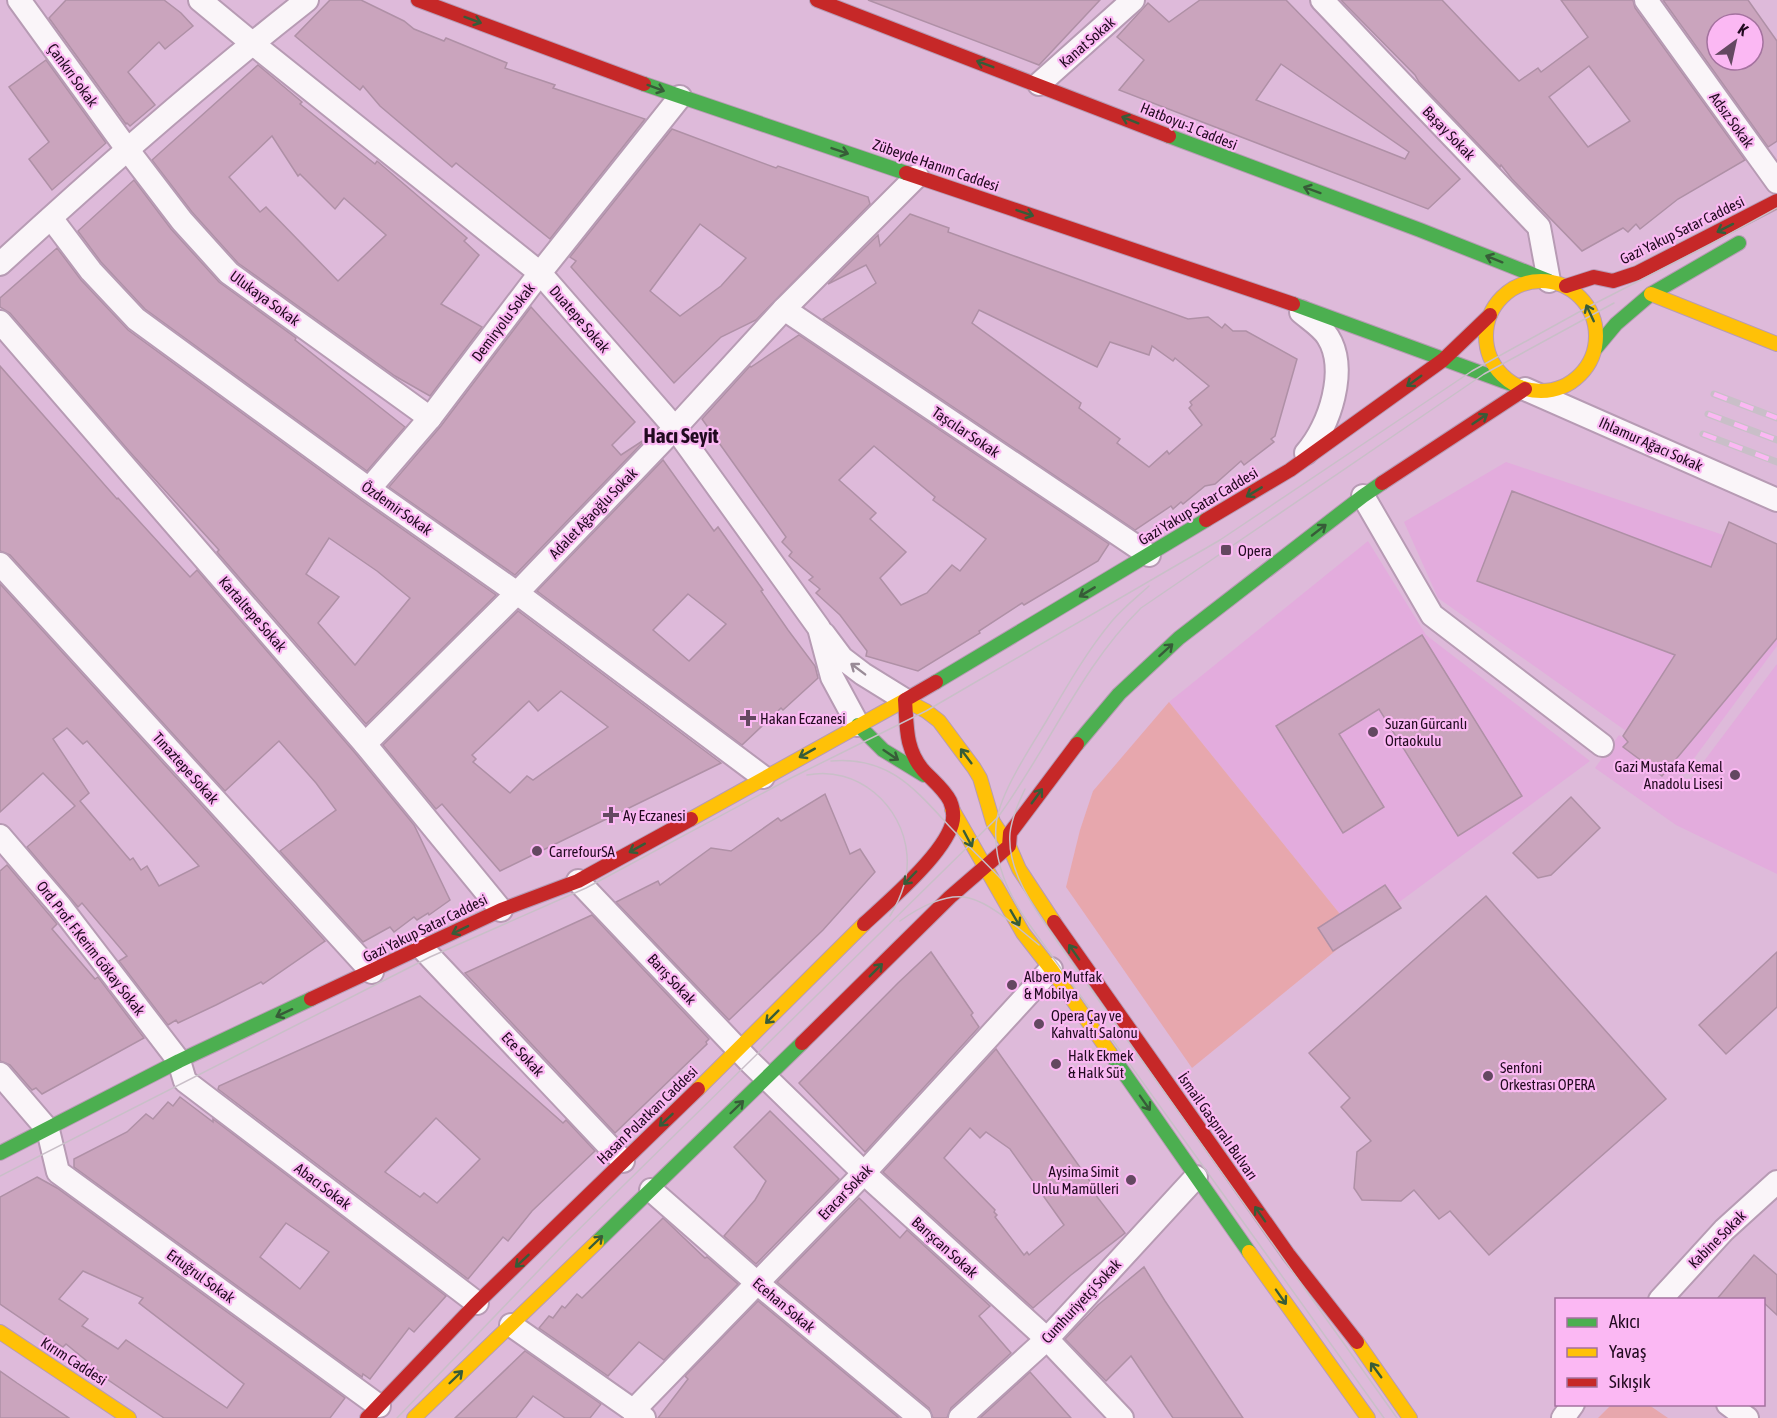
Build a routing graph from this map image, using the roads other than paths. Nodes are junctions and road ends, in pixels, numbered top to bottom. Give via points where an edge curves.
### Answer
1 (19, 0) edge
2 (200, 0) edge
3 (308, 0) edge
4 (418, 0) edge
5 (817, 0) edge
6 (1322, 0) edge
7 (1646, 0) edge
8 (1127, 2) edge
9 (252, 43) junction
10 (1040, 84) junction
11 (680, 97) junction
12 (127, 149) junction
13 (917, 176) junction
14 (1777, 182) edge
15 (1777, 201) edge
16 (51, 218) junction
17 (1748, 238) dead end
18 (0, 264) edge
19 (540, 273) junction
20 (1557, 284) junction
21 (1652, 294) junction
22 (1291, 303) junction
23 (784, 309) junction
24 (1490, 315) junction
25 (0, 322) edge
26 (1777, 344) edge
27 (1596, 348) junction
28 (1443, 360) junction
29 (1525, 389) junction
30 (430, 418) junction
31 (675, 428) junction
32 (1290, 470) junction
33 (369, 489) junction
34 (1363, 496) junction
35 (1777, 500) edge
36 (1149, 555) junction
37 (0, 564) edge
38 (517, 593) junction
39 (819, 628) junction
40 (905, 700) junction
41 (858, 725) junction
42 (365, 744) junction
43 (1602, 745) dead end
44 (763, 777) junction
45 (929, 778) junction
46 (952, 809) junction
47 (0, 836) edge
48 (1009, 846) junction
49 (985, 868) junction
50 (578, 881) junction
51 (501, 910) junction
52 (422, 948) junction
53 (1051, 969) junction
54 (372, 972) junction
55 (739, 1051) junction
56 (179, 1061) junction
57 (0, 1074) edge
58 (767, 1078) junction
59 (48, 1130) junction
60 (0, 1153) edge
61 (623, 1161) junction
62 (864, 1173) junction
63 (1196, 1177) junction
64 (1777, 1182) edge
65 (651, 1190) junction
66 (756, 1282) junction
67 (1661, 1298) edge
68 (477, 1304) junction
69 (511, 1324) junction
70 (0, 1332) edge
71 (1047, 1339) junction
72 (1572, 1406) edge
73 (1731, 1406) edge
74 (373, 1412) edge
75 (638, 1414) edge
76 (122, 1416) edge
77 (414, 1418) edge
78 (920, 1418) edge
79 (960, 1418) edge
80 (1122, 1418) edge
81 (1368, 1418) edge
82 (1410, 1418) edge
83 (1563, 1418) edge
84 (1747, 1418) edge

1 - 12 street, Çankırı Sokak
2 - 9 street, Duatepe Sokak
3 - 9 street
4 -> 11 main road, Zübeyde Hanım Caddesi
10 -> 5 main road, Hatboyu-1 Caddesi
6 - 20 street, Başay Sokak via 1539,227
7 - 14 street, Adsız Sokak
8 - 10 street, Kanat Sokak
9 - 12 street
9 - 19 street, Duatepe Sokak
20 -> 10 main road, Hatboyu-1 Caddesi
11 -> 13 main road, Zübeyde Hanım Caddesi
11 - 19 street, Demiryolu Sokak
12 - 16 street
12 - 30 street, Ulukaya Sokak via 229,273
13 -> 22 main road, Zübeyde Hanım Caddesi
13 - 23 street, Adalet Ağaoğlu Sokak
15 -> 20 main road, Gazi Yakup Satar Caddesi via 1637,273 1613,281 1594,277
16 - 18 street
16 - 33 street, Özdemir Sokak via 91,271 136,319
17 - 21 main road
19 - 30 street, Demiryolu Sokak
19 - 31 street, Duatepe Sokak
20 - 24 main road via 1530,281 1514,288 1499,299
27 -> 20 main road via 1592,312 1581,297
21 - 26 main road
21 - 27 main road via 1616,324
22 - 28 main road, Zübeyde Hanım Caddesi
22 - 32 street via 1327,336 1336,358 1328,418 1314,444
23 - 31 street, Adalet Ağaoğlu Sokak
23 - 36 street, Taşcılar Sokak
24 - 28 main road, Gazi Yakup Satar Caddesi
24 - 29 main road via 1488,351 1496,368
25 - 42 street, Kartaltepe Sokak
27 - 29 main road via 1577,379 1561,388
28 - 29 main road, Zübeyde Hanım Caddesi
28 -> 32 main road, Gazi Yakup Satar Caddesi
34 -> 29 main road
29 - 35 street, Ihlamur Ağacı Sokak
30 - 33 street, Demiryolu Sokak
31 - 38 street, Adalet Ağaoğlu Sokak
31 - 39 street, Duatepe Sokak
32 -> 36 main road, Gazi Yakup Satar Caddesi
33 - 38 street, Özdemir Sokak
34 - 43 street via 1432,615
48 -> 34 main road via 1010,833 1086,731 1119,694 1179,638
36 -> 40 main road, Gazi Yakup Satar Caddesi
37 - 54 street, Tınaztepe Sokak
38 - 42 street, Adalet Ağaoğlu Sokak
38 - 44 street, Özdemir Sokak
40 -> 39 street via 842,658
39 - 41 street, Duatepe Sokak via 832,678
40 - 41 main road, Gazi Yakup Satar Caddesi
40 - 45 main road via 909,747
48 -> 40 main road, İsmail Gaspıralı Bulvarı via 993,822 974,768 939,720
41 -> 44 main road, Gazi Yakup Satar Caddesi
41 -> 45 main road via 884,750
42 - 51 street, Kartaltepe Sokak
44 -> 50 main road, Gazi Yakup Satar Caddesi
45 - 46 main road via 940,787
46 -> 49 main road
46 -> 55 main road, Hasan Polatkan Caddesi via 948,834 934,853
47 - 56 street, Ord. Prof. F.Kerim Gökay Sokak via 60,906
48 - 49 main road
82 -> 48 main road, İsmail Gaspıralı Bulvarı via 1288,1254 1038,900
49 -> 53 main road via 1023,933
58 -> 49 main road
50 - 51 main road, Gazi Yakup Satar Caddesi
50 - 55 street, Barış Sokak
51 -> 52 main road, Gazi Yakup Satar Caddesi
52 - 54 main road, Gazi Yakup Satar Caddesi
52 - 61 street, Ece Sokak
53 - 62 street, Eracar Sokak
53 -> 63 main road
54 -> 56 main road, Gazi Yakup Satar Caddesi
55 - 58 street, Barış Sokak
55 -> 61 main road, Hasan Polatkan Caddesi
56 - 59 main road, Gazi Yakup Satar Caddesi
56 - 68 street, Abacı Sokak via 185,1081
57 - 59 street
58 - 62 street, Barışcan Sokak
65 -> 58 main road
59 - 60 main road, Gazi Yakup Satar Caddesi
59 - 74 street, Ertuğrul Sokak via 58,1172
61 -> 68 main road, Hasan Polatkan Caddesi
62 - 66 street, Eracar Sokak
62 - 71 street, Barışcan Sokak
63 - 71 street, Cumhuriyetçi Sokak
63 -> 81 main road
64 - 67 street, Kabine Sokak via 1724,1230
65 - 66 street, Ecehan Sokak
69 -> 65 main road
66 - 75 street, Eracar Sokak
66 - 78 street, Ecehan Sokak
68 - 74 main road, Hasan Polatkan Caddesi
69 - 75 street
77 -> 69 main road
70 - 76 main road, Kırım Caddesi
71 - 79 street, Cumhuriyetçi Sokak
71 - 80 street, Barışcan Sokak
72 - 83 street
73 - 84 street

